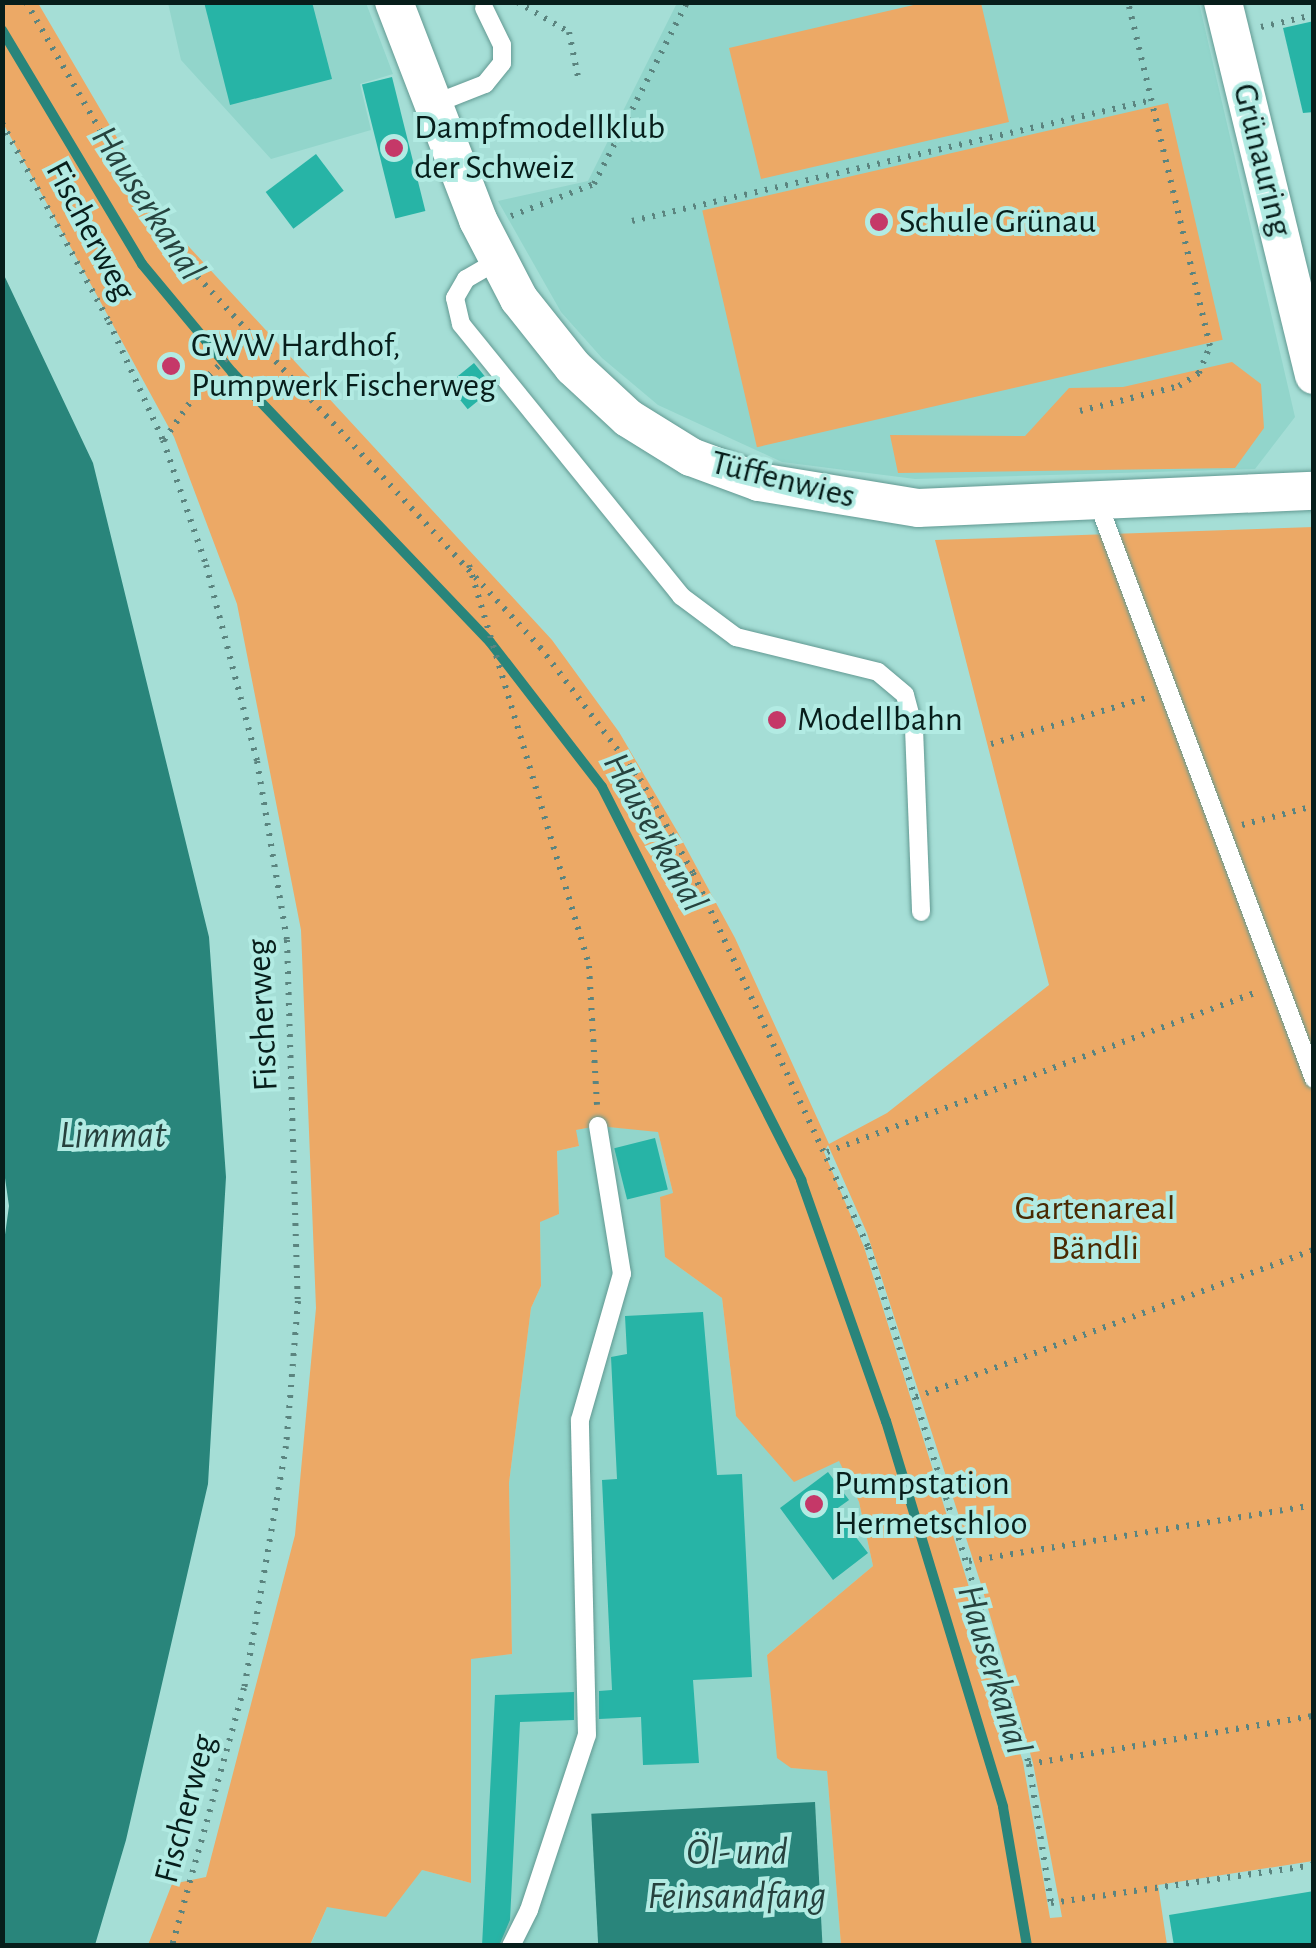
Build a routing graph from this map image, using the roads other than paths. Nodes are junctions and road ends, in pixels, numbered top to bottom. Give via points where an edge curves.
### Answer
1 (394, 2) edge
2 (1223, 2) edge
3 (484, 8) dead end
4 (434, 104) junction
5 (499, 260) junction
6 (1314, 375) edge
7 (1314, 492) edge
8 (1098, 503) junction
9 (921, 912) dead end
10 (1314, 1079) edge
11 (598, 1126) road end
12 (510, 1946) edge

1 - 4 street, Tüffenwies
2 - 6 street, Grünauring
3 - 4 lane via 502,45 502,63 485,84
4 - 5 street, Tüffenwies
5 - 8 street, Tüffenwies via 573,367 628,418 691,457 759,482 918,508
5 - 9 lane via 466,278 455,298 461,324 681,596 736,637 878,672 905,694 914,728
7 - 8 street, Tüffenwies
8 - 10 lane
11 - 12 lane via 622,1274 580,1420 587,1735 529,1910

